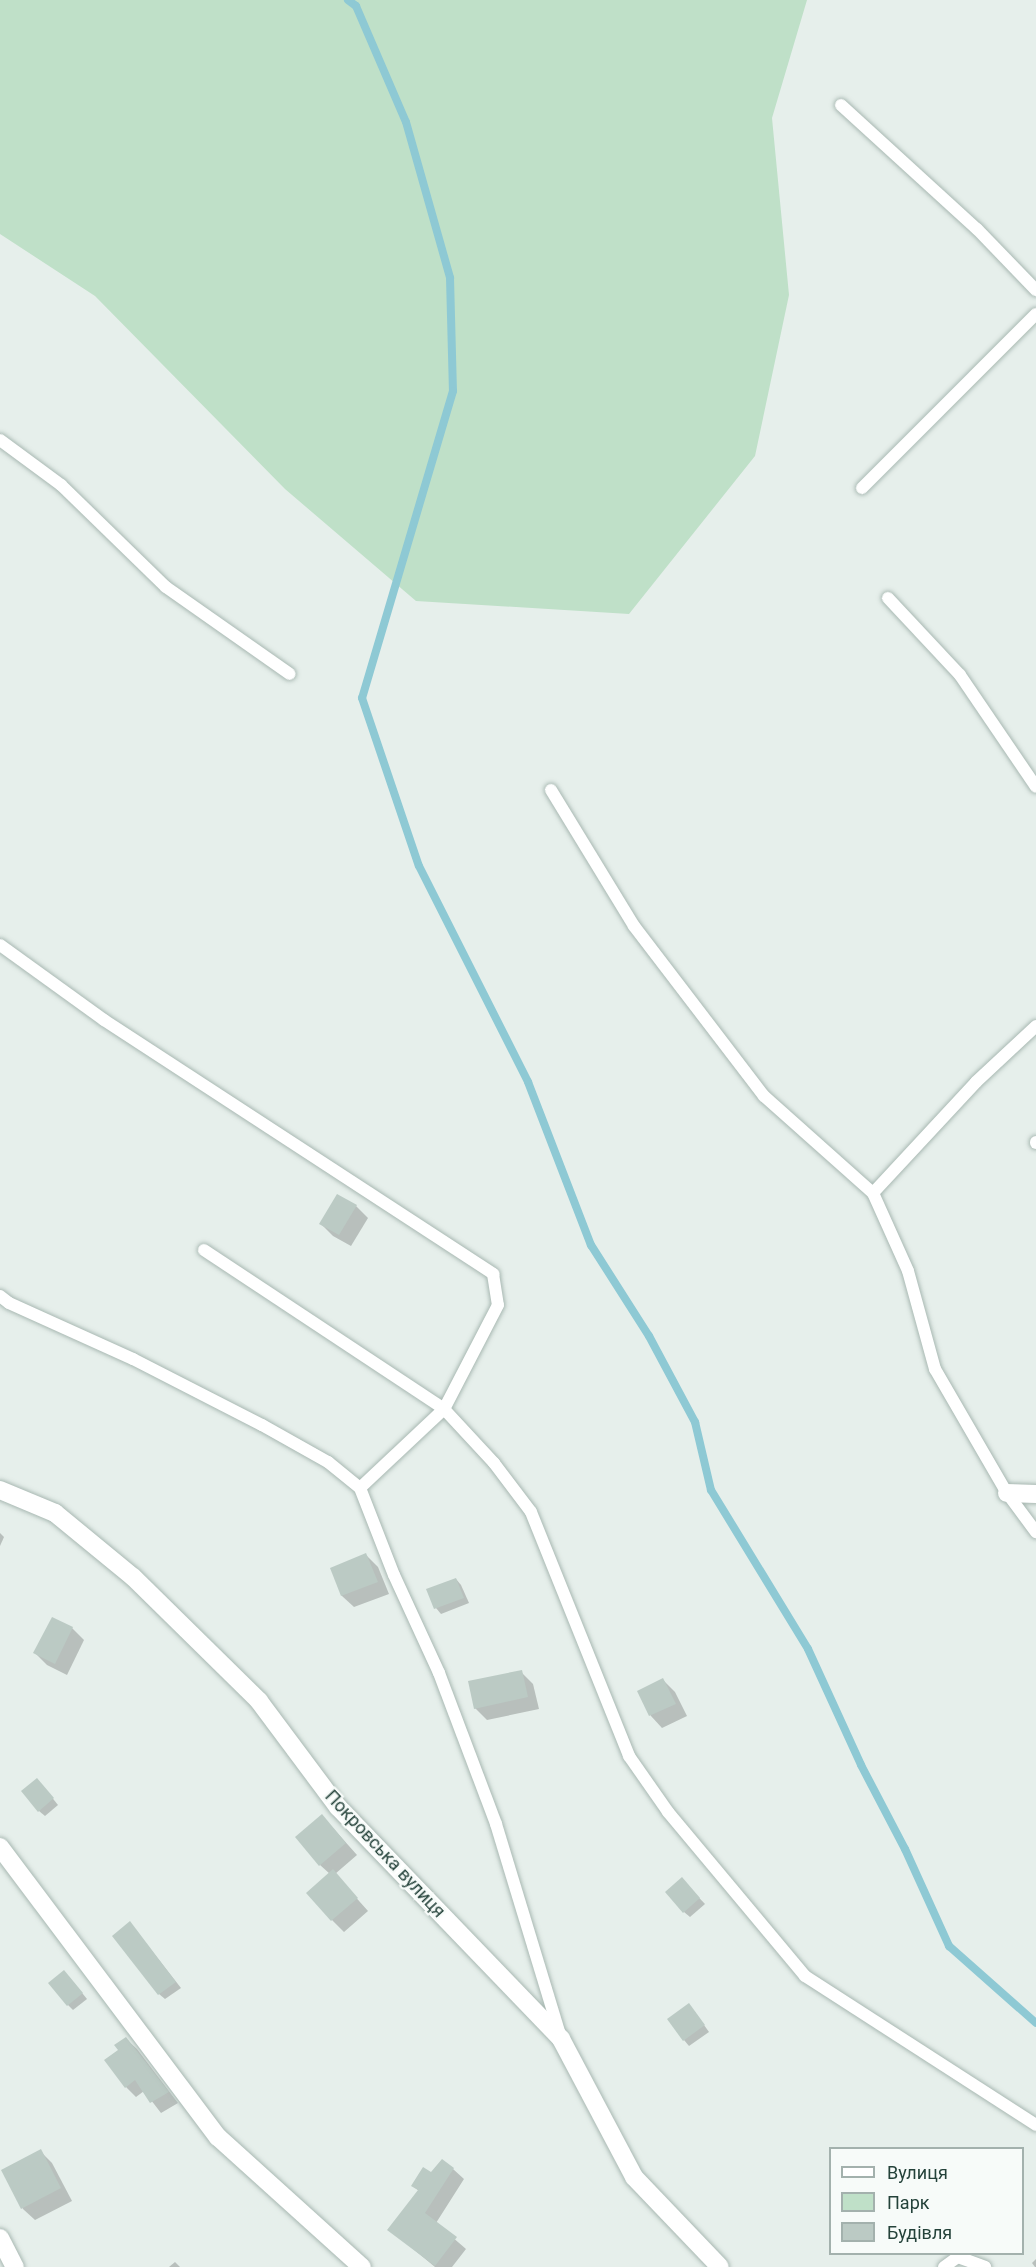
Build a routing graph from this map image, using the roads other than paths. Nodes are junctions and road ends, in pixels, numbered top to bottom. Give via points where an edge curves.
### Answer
1 (841, 105) dead end
2 (1036, 290) edge
3 (1036, 314) edge
4 (0, 440) edge
5 (862, 488) dead end
6 (888, 598) dead end
7 (290, 674) dead end
8 (1036, 787) edge
9 (551, 790) dead end
10 (0, 945) edge
11 (1036, 1026) edge
12 (873, 1193) junction
13 (204, 1250) dead end
14 (0, 1296) edge
15 (444, 1409) junction
16 (360, 1488) junction
17 (0, 1490) edge
18 (1007, 1492) junction
19 (1036, 1494) edge
20 (1036, 1532) edge
21 (0, 1847) edge
22 (561, 2038) junction
23 (1036, 2125) edge
24 (0, 2238) edge
25 (15, 2267) edge
26 (362, 2267) edge
27 (720, 2267) edge
28 (944, 2267) edge
29 (985, 2267) edge

1 - 2 lane via 977,229
3 - 5 lane
4 - 7 lane via 61,485 166,587
6 - 8 lane via 960,675
9 - 12 lane via 634,926 764,1096
10 - 15 lane via 104,1020 493,1274 498,1305
11 - 12 lane via 976,1082
12 - 18 lane via 908,1271 935,1369
13 - 15 lane
14 - 16 lane via 262,1425 328,1462
15 - 16 lane
15 - 23 lane via 494,1463 531,1512 629,1756 731,1890 805,1976
16 - 22 lane via 439,1673 496,1824
17 - 22 street, Покровська вулиця via 55,1513 133,1577 259,1701 338,1807
18 - 19 street
18 - 20 lane
21 - 26 street via 218,2137
22 - 27 street, Покровська вулиця via 634,2177
24 - 25 street
28 - 29 lane via 958,2257

